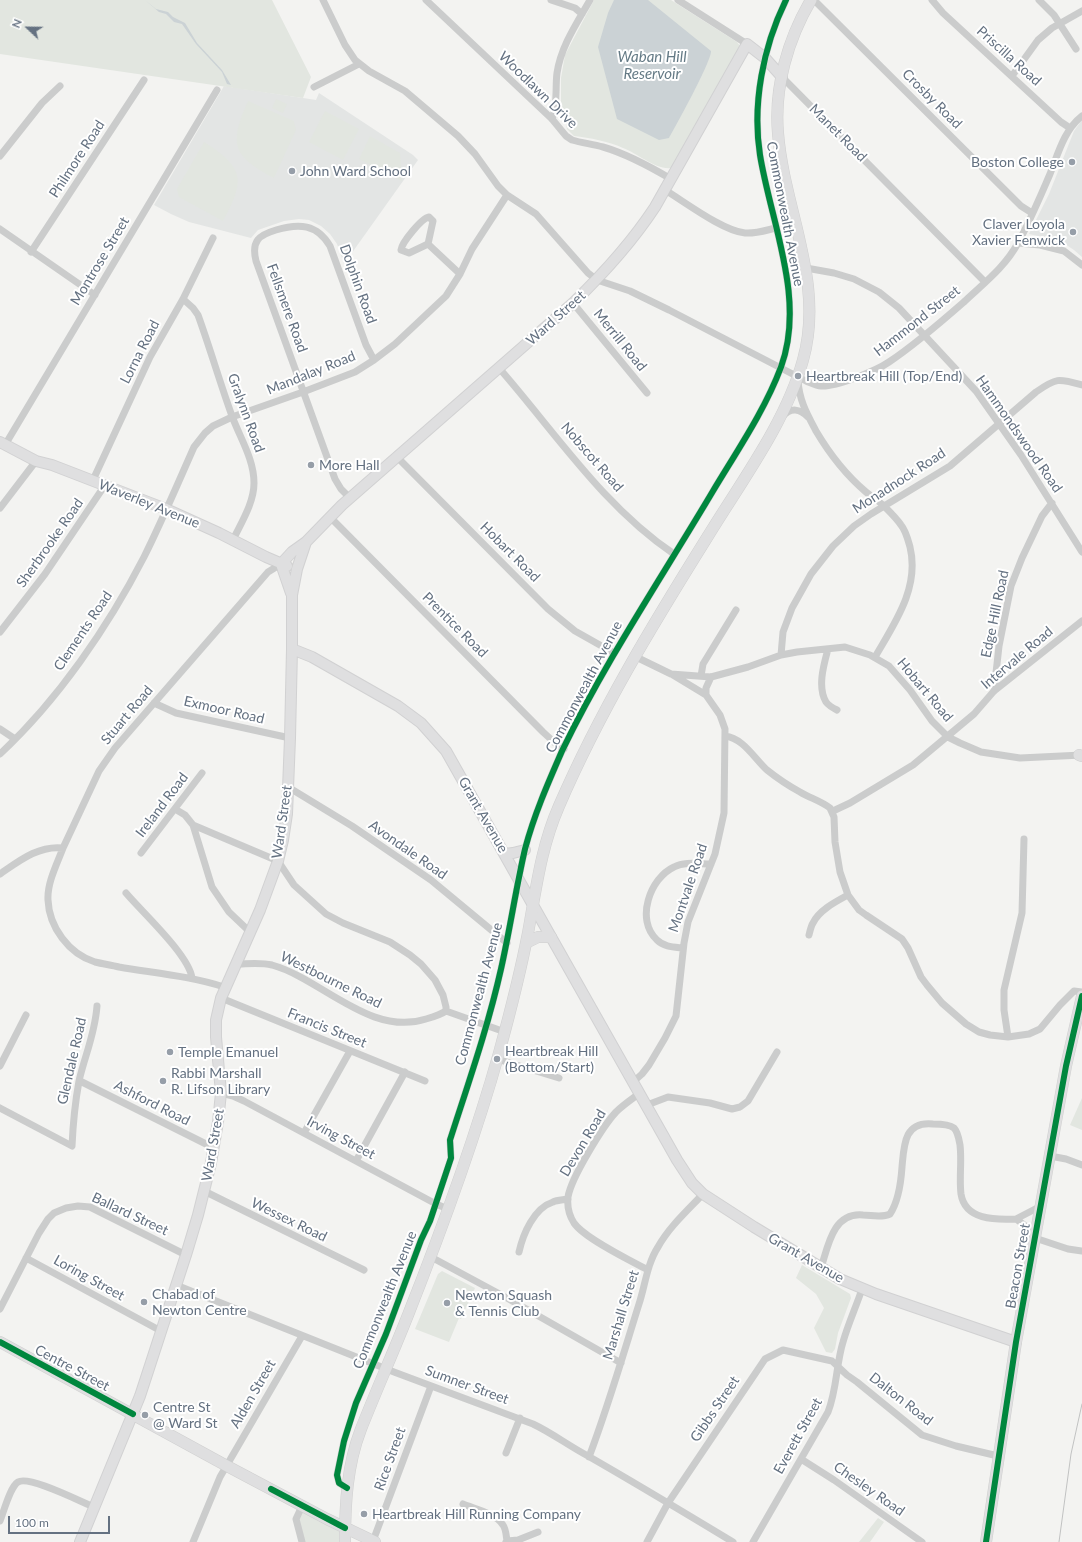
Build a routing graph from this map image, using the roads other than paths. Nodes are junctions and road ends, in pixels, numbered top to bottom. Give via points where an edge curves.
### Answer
1 (323, 0) edge
2 (426, 0) edge
3 (551, 0) edge
4 (590, 0) edge
5 (678, 0) edge
6 (786, 0) edge
7 (811, 0) edge
8 (814, 0) edge
9 (932, 0) edge
10 (1039, 0) edge
11 (1082, 11) edge
12 (582, 14) junction
13 (1060, 23) junction
14 (747, 44) junction
15 (1076, 49) dead end
16 (765, 58) junction
17 (359, 64) junction
18 (1012, 76) junction
19 (782, 77) junction
20 (144, 80) dead end
21 (60, 86) dead end
22 (314, 87) dead end
23 (217, 90) dead end
24 (1082, 116) edge
25 (552, 119) junction
26 (1070, 128) junction
27 (0, 156) edge
28 (671, 179) junction
29 (665, 190) junction
30 (507, 195) junction
31 (1032, 213) junction
32 (776, 228) junction
33 (0, 229) edge
34 (261, 236) joint
35 (213, 238) dead end
36 (1018, 243) junction
37 (428, 244) junction
38 (31, 252) junction
39 (1082, 265) edge
40 (806, 268) junction
41 (460, 274) junction
42 (597, 280) junction
43 (985, 282) junction
44 (95, 295) junction
45 (184, 299) junction
46 (573, 303) junction
47 (925, 335) junction
48 (374, 360) junction
49 (781, 367) junction
50 (499, 368) junction
51 (798, 376) junction
52 (1082, 385) edge
53 (303, 392) junction
54 (647, 394) dead end
55 (232, 417) junction
56 (810, 420) junction
57 (1000, 423) junction
58 (771, 432) junction
59 (3, 444) edge
60 (397, 457) junction
61 (36, 461) junction
62 (93, 480) junction
63 (105, 485) junction
64 (350, 498) junction
65 (1052, 503) junction
66 (884, 506) junction
67 (0, 508) edge
68 (166, 509) junction
69 (330, 517) junction
70 (233, 540) junction
71 (306, 542) junction
72 (1082, 552) edge
73 (674, 554) junction
74 (281, 564) junction
75 (296, 569) junction
76 (292, 595) junction
77 (736, 610) dead end
78 (1082, 622) edge
79 (0, 632) edge
80 (292, 649) junction
81 (828, 649) junction
82 (614, 653) junction
83 (782, 655) junction
84 (634, 656) junction
85 (875, 657) junction
86 (671, 674) junction
87 (701, 676) junction
88 (711, 677) junction
89 (994, 692) junction
90 (706, 695) junction
91 (154, 703) junction
92 (837, 710) dead end
93 (0, 729) edge
94 (725, 736) junction
95 (948, 737) junction
96 (290, 738) junction
97 (15, 739) junction
98 (564, 749) junction
99 (0, 754) edge
100 (1081, 755) edge
101 (202, 773) dead end
102 (288, 787) junction
103 (175, 809) junction
104 (833, 811) junction
105 (193, 825) junction
106 (1024, 839) dead end
107 (63, 848) junction
108 (525, 850) junction
109 (142, 853) dead end
110 (505, 854) junction
111 (278, 860) junction
112 (711, 864) junction
113 (0, 874) edge
114 (519, 879) junction
115 (126, 893) dead end
116 (848, 895) junction
117 (533, 904) junction
118 (250, 932) junction
119 (809, 935) dead end
120 (551, 937) junction
121 (507, 943) junction
122 (526, 943) junction
123 (683, 948) junction
124 (235, 964) junction
125 (192, 978) junction
126 (224, 987) junction
127 (220, 998) junction
128 (1082, 999) edge
129 (97, 1006) dead end
130 (446, 1011) junction
131 (26, 1015) dead end
132 (486, 1026) junction
133 (505, 1032) junction
134 (1008, 1037) junction
135 (350, 1051) junction
136 (777, 1052) dead end
137 (497, 1059) junction
138 (0, 1066) edge
139 (405, 1072) junction
140 (560, 1078) dead end
141 (80, 1081) junction
142 (425, 1081) dead end
143 (633, 1082) junction
144 (221, 1093) junction
145 (640, 1093) junction
146 (647, 1104) junction
147 (0, 1108) edge
148 (304, 1133) junction
149 (214, 1148) junction
150 (1050, 1156) junction
151 (451, 1158) junction
152 (356, 1161) junction
153 (465, 1162) junction
154 (1082, 1165) edge
155 (204, 1191) junction
156 (703, 1194) junction
157 (568, 1199) junction
158 (436, 1204) junction
159 (1041, 1206) junction
160 (448, 1209) junction
161 (1016, 1219) junction
162 (1036, 1234) junction
163 (519, 1252) dead end
164 (1082, 1252) edge
165 (186, 1255) junction
166 (431, 1257) junction
167 (26, 1258) junction
168 (821, 1268) junction
169 (364, 1270) dead end
170 (648, 1270) junction
171 (176, 1285) junction
172 (862, 1289) junction
173 (0, 1309) edge
174 (162, 1331) junction
175 (302, 1336) junction
176 (0, 1342) edge
177 (1016, 1342) junction
178 (621, 1363) junction
179 (373, 1364) junction
180 (837, 1368) junction
181 (386, 1369) junction
182 (431, 1386) junction
183 (132, 1414) junction
184 (520, 1418) junction
185 (506, 1453) dead end
186 (998, 1456) junction
187 (589, 1457) junction
188 (801, 1459) junction
189 (227, 1466) junction
190 (347, 1488) junction
191 (668, 1503) junction
192 (463, 1504) dead end
193 (302, 1506) junction
194 (94, 1507) junction
195 (0, 1521) edge
196 (345, 1528) junction
197 (538, 1532) dead end
198 (506, 1541) edge
199 (80, 1542) edge
200 (193, 1542) edge
201 (302, 1542) edge
202 (345, 1542) edge
203 (374, 1542) edge
204 (647, 1542) edge
205 (733, 1542) edge
206 (753, 1542) edge
207 (922, 1542) edge
208 (986, 1542) edge

1 - 17 street via 345,45
2 - 25 street, Woodlawn Drive
3 - 12 street via 575,8
4 - 12 street
5 - 14 street, Manet Road
6 - 16 street, Commonwealth Avenue
7 - 19 main road, Commonwealth Avenue via 795,32
8 - 31 street, Crosby Road via 1021,206
9 - 18 street, Priscilla Road via 942,13
10 - 13 street
11 - 13 street
12 - 25 street via 561,56
13 - 15 street
13 - 18 street via 1038,40
14 - 16 street, Manet Road
14 - 28 street, Ward Street
16 - 19 street, Manet Road
16 - 32 street, Commonwealth Avenue via 758,104 758,140
17 - 22 street
17 - 30 street via 405,91 458,136
18 - 26 street, Priscilla Road
19 - 40 main road, Commonwealth Avenue via 777,116 778,136
19 - 43 street, Manet Road
20 - 38 street, Philmore Road
21 - 27 street via 42,103
23 - 44 street, Montrose Street
24 - 26 street, Hammond Street
25 - 28 street, Woodlawn Drive via 570,139 626,155
26 - 31 street, Hammond Street
28 - 29 street, Ward Street
29 - 32 street via 723,225 736,230 745,233
29 - 42 street, Ward Street via 644,223
30 - 41 street, Mandalay Road via 472,249
30 - 42 street via 536,214
31 - 36 street, Hammond Street
32 - 49 street, Commonwealth Avenue via 788,286 790,312 788,339
33 - 38 street
34 - 48 street, Dolphin Road via 296,225 313,229 325,238
34 - 53 street, Fellsmere Road via 255,246 256,261
35 - 45 street, Lorna Road
36 - 39 street via 1054,247 1064,251
36 - 43 street, Hammond Street via 1008,258
37 - 37 street via 433,221 429,217 422,221 401,250 409,253
37 - 41 street
38 - 44 street
40 - 47 street, Hammondswood Road via 854,279 879,292
40 - 51 main road, Commonwealth Avenue via 810,324
41 - 48 street, Mandalay Road via 442,301
42 - 46 street, Ward Street
42 - 49 street, Hammond Street via 656,303
43 - 47 street, Hammond Street
44 - 59 street, Montrose Street
45 - 55 street, Gralynn Road via 198,315
45 - 62 street, Lorna Road via 150,357
46 - 50 street, Ward Street
46 - 54 street, Merrill Road
47 - 51 street, Hammond Street via 876,370 841,382 819,386
47 - 57 street, Hammondswood Road
48 - 53 street, Mandalay Road via 354,372
49 - 51 street, Hammond Street
49 - 73 street, Commonwealth Avenue via 745,438
50 - 60 street, Ward Street
50 - 73 street, Nobscot Road via 597,486 650,537
51 - 56 street via 799,396
51 - 58 main road, Commonwealth Avenue
52 - 57 street, Monadnock Road via 1058,379 1051,381
53 - 55 street, Mandalay Road
53 - 64 street, Fellsmere Road via 335,479
55 - 68 street, Mandalay Road via 213,426 194,446
55 - 70 street, Gralynn Road via 247,452 254,483 250,503
56 - 58 street via 800,411 789,411
56 - 66 street via 845,471
57 - 65 street, Hammondswood Road
57 - 66 street, Monadnock Road via 950,466
58 - 84 main road, Commonwealth Avenue
59 - 61 street, Waverley Avenue
60 - 64 street, Ward Street
60 - 82 street, Hobart Road via 548,609 575,631
61 - 62 street, Waverley Avenue
61 - 67 street
62 - 63 street, Waverley Avenue
63 - 68 street, Waverley Avenue
63 - 79 street, Sherbrooke Road via 45,574
64 - 69 street, Ward Street
65 - 72 street, Hammondswood Road
65 - 89 street, Edge Hill Road via 1042,516 1011,586 999,646
66 - 83 street, Monadnock Road via 843,535 811,574 785,625
66 - 85 street via 906,532 912,554 912,569 904,603
68 - 70 street, Waverley Avenue
68 - 97 street, Clements Road via 135,574 105,624 71,674
69 - 71 street, Ward Street
69 - 98 street, Prentice Road via 543,732
70 - 74 street, Waverley Avenue
71 - 74 street, Ward Street
71 - 75 street, Ward Street
73 - 82 street, Commonwealth Avenue
74 - 75 street, Waverley Avenue
74 - 76 street, Ward Street
74 - 91 street, Stuart Road via 268,572
75 - 76 street, Ward Street
76 - 80 street, Ward Street
77 - 87 street via 703,664
78 - 89 street, Intervale Road
80 - 96 street, Ward Street
80 - 110 street, Grant Avenue via 312,657 384,697 420,723 446,751
81 - 83 street, Hobart Road
81 - 85 street, Hobart Road via 845,647
81 - 92 street via 824,661 822,690 826,702
82 - 98 street, Commonwealth Avenue
83 - 88 street, Hobart Road
84 - 86 street, Hobart Road
84 - 117 main road, Commonwealth Avenue via 589,741 555,815 543,852
85 - 95 street, Hobart Road via 895,672 932,721
86 - 87 street, Hobart Road
86 - 90 street, Montvale Road
87 - 88 street, Hobart Road
88 - 90 street
89 - 95 street, Intervale Road
90 - 94 street, Montvale Road via 722,718
91 - 96 street, Exmoor Road via 176,713
91 - 107 street, Stuart Road via 98,771
93 - 97 street
94 - 104 street via 737,740 775,776 827,805
94 - 112 street, Montvale Road via 724,813
95 - 100 street, Hobart Road via 975,750 1008,757 1034,759
95 - 104 street, Intervale Road via 903,772
96 - 102 street, Ward Street
97 - 99 street, Clements Road
98 - 108 street, Commonwealth Avenue via 540,803
101 - 103 street, Ireland Road
102 - 111 street, Ward Street via 287,814
102 - 121 street, Avondale Road via 352,826 431,880
103 - 105 street via 185,815
103 - 109 street, Ireland Road
104 - 116 street via 840,872
105 - 111 street
105 - 118 street via 212,887 229,912
106 - 134 street via 1022,909 1004,990
107 - 113 street via 52,847 38,851
107 - 125 street, Stuart Road via 51,878 47,899 57,932 68,946 94,962
108 - 110 street
108 - 114 street, Commonwealth Avenue
110 - 114 street, Grant Avenue
111 - 118 street, Ward Street
111 - 130 street via 294,885 326,914 398,946 421,964 439,987
112 - 123 street, Montvale Road via 693,906
112 - 123 street via 684,864 670,869 654,885 649,896 647,922 652,934 665,945
114 - 117 street, Grant Avenue
114 - 121 street, Commonwealth Avenue
115 - 125 street via 162,931 184,960
116 - 119 street via 817,917
116 - 134 street via 859,910 902,939 927,985 958,1018 979,1032
117 - 120 street, Grant Avenue
117 - 122 main road, Commonwealth Avenue
118 - 124 street, Ward Street
120 - 122 main road via 538,937
120 - 143 street, Grant Avenue
121 - 132 street, Commonwealth Avenue
122 - 133 main road, Commonwealth Avenue
123 - 143 street, Montvale Road via 676,1016 649,1066
124 - 126 street, Ward Street
124 - 130 street, Westbourne Road via 266,964 276,967 373,1016 389,1021 414,1022 441,1015
125 - 126 street, Stuart Road
126 - 127 street, Ward Street
127 - 135 street, Francis Street
127 - 144 street, Ward Street via 216,1037
128 - 134 street via 1074,992 1037,1031 1024,1036
128 - 150 main road, Beacon Street via 1067,1061
129 - 141 street, Glendale Road via 95,1030
130 - 132 street
131 - 138 street
132 - 133 street
132 - 151 street, Commonwealth Avenue via 450,1140
133 - 137 main road, Commonwealth Avenue
135 - 139 street, Francis Street
135 - 148 street
136 - 146 street via 750,1097 740,1107 732,1109 710,1103 668,1098
137 - 140 street
137 - 153 main road, Commonwealth Avenue
139 - 142 street, Francis Street
139 - 152 street
141 - 147 street, Glendale Road via 74,1111 72,1146
141 - 149 street, Ashford Road
143 - 145 street, Grant Avenue
144 - 148 street, Irving Street via 236,1097
144 - 149 street, Ward Street
145 - 146 street, Grant Avenue
145 - 157 street, Devon Road via 616,1113 601,1132 573,1182
146 - 156 street, Grant Avenue via 677,1160 692,1183
148 - 152 street, Irving Street
149 - 155 street, Ward Street
150 - 154 street
150 - 159 main road, Beacon Street
151 - 153 street
151 - 158 street, Commonwealth Avenue
152 - 158 street, Irving Street
153 - 160 main road, Commonwealth Avenue
155 - 165 street, Ward Street
155 - 169 street, Wessex Road
156 - 168 street, Grant Avenue
156 - 170 street, Marshall Street via 657,1247
157 - 163 street via 549,1204 538,1213 524,1233
157 - 170 street, Devon Road via 571,1218 579,1229
158 - 160 street, Irving Street
158 - 179 street, Commonwealth Avenue
159 - 161 street
159 - 162 main road, Beacon Street
160 - 166 main road, Commonwealth Avenue
161 - 162 street
161 - 168 street via 990,1219 969,1210 961,1194 961,1156 957,1133 949,1126 924,1123 913,1128 905,1142 894,1209 890,1214 881,1216 854,1214 844,1219 831,1236
162 - 164 street via 1068,1249
162 - 177 main road, Beacon Street
165 - 167 street, Ballard Street via 96,1210 85,1206 70,1206 48,1219
165 - 171 street, Ward Street
166 - 178 street
166 - 181 main road, Commonwealth Avenue
167 - 173 street, Ballard Street
167 - 174 street, Loring Street
168 - 172 street, Grant Avenue
170 - 178 street, Marshall Street
171 - 174 street, Ward Street
171 - 175 street, Sumner Street
172 - 177 street, Grant Avenue
172 - 180 street, Everett Street via 843,1342
174 - 183 street, Ward Street
175 - 179 street, Sumner Street
175 - 189 street, Alden Street
176 - 183 main road, Centre Street
177 - 186 main road, Beacon Street
178 - 187 street, Marshall Street
179 - 181 street, Sumner Street
179 - 190 street, Commonwealth Avenue via 356,1403 339,1458 337,1479
180 - 186 street, Dalton Road via 922,1434 969,1450
180 - 188 street, Everett Street via 834,1397
180 - 191 street, Gibbs Street via 832,1361 824,1358 783,1350 765,1359
181 - 182 street, Sumner Street
181 - 190 main road, Commonwealth Avenue via 359,1433
182 - 184 street, Sumner Street
182 - 203 street, Rice Street
183 - 189 main road, Centre Street
183 - 194 street, Ward Street
184 - 185 street
184 - 187 street, Sumner Street via 549,1432
186 - 208 main road, Beacon Street
187 - 191 street, Sumner Street
188 - 206 street, Everett Street
188 - 207 street, Chesley Road
189 - 193 main road, Centre Street
189 - 200 street, Alden Street
190 - 196 main road, Commonwealth Avenue
191 - 204 street, Gibbs Street
191 - 205 street, Sumner Street
192 - 198 street via 499,1520 505,1530
193 - 196 main road, Centre Street
193 - 201 street via 296,1519
194 - 195 street via 27,1480 13,1486
194 - 199 street, Ward Street
196 - 202 main road, Commonwealth Avenue
196 - 203 main road, Centre Street
197 - 198 street via 518,1540

